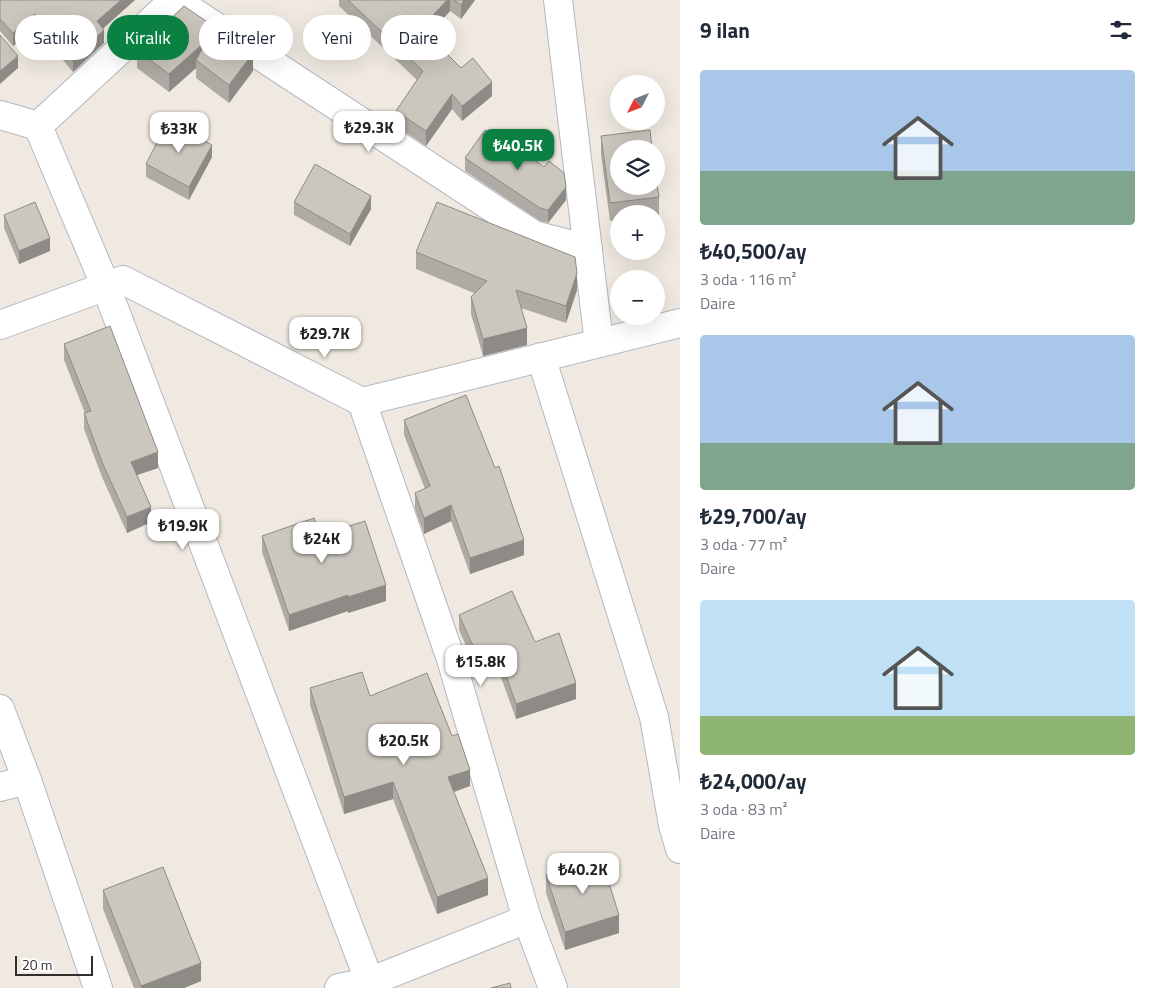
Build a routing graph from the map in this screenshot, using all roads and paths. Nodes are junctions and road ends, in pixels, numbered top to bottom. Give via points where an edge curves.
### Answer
1 (174, 0) edge
2 (558, 0) edge
3 (0, 114) edge
4 (38, 126) junction
5 (588, 248) junction
6 (106, 287) junction
7 (680, 324) edge
8 (0, 325) edge
9 (598, 343) junction
10 (541, 356) junction
11 (362, 402) junction
12 (0, 709) edge
13 (27, 780) junction
14 (0, 787) edge
15 (680, 849) edge
16 (528, 919) junction
17 (370, 985) edge
18 (98, 988) edge
19 (339, 988) edge
20 (553, 988) edge

1 - 4 street
1 - 5 street via 534,235
2 - 5 street
3 - 4 street
4 - 6 street
5 - 9 street
6 - 8 street
6 - 11 street via 123,280
6 - 17 street
7 - 9 street
9 - 10 street
10 - 11 street
10 - 15 street via 654,717
11 - 16 street via 451,659
12 - 13 street
13 - 14 street
13 - 18 street
16 - 17 street
16 - 20 street
17 - 19 street

